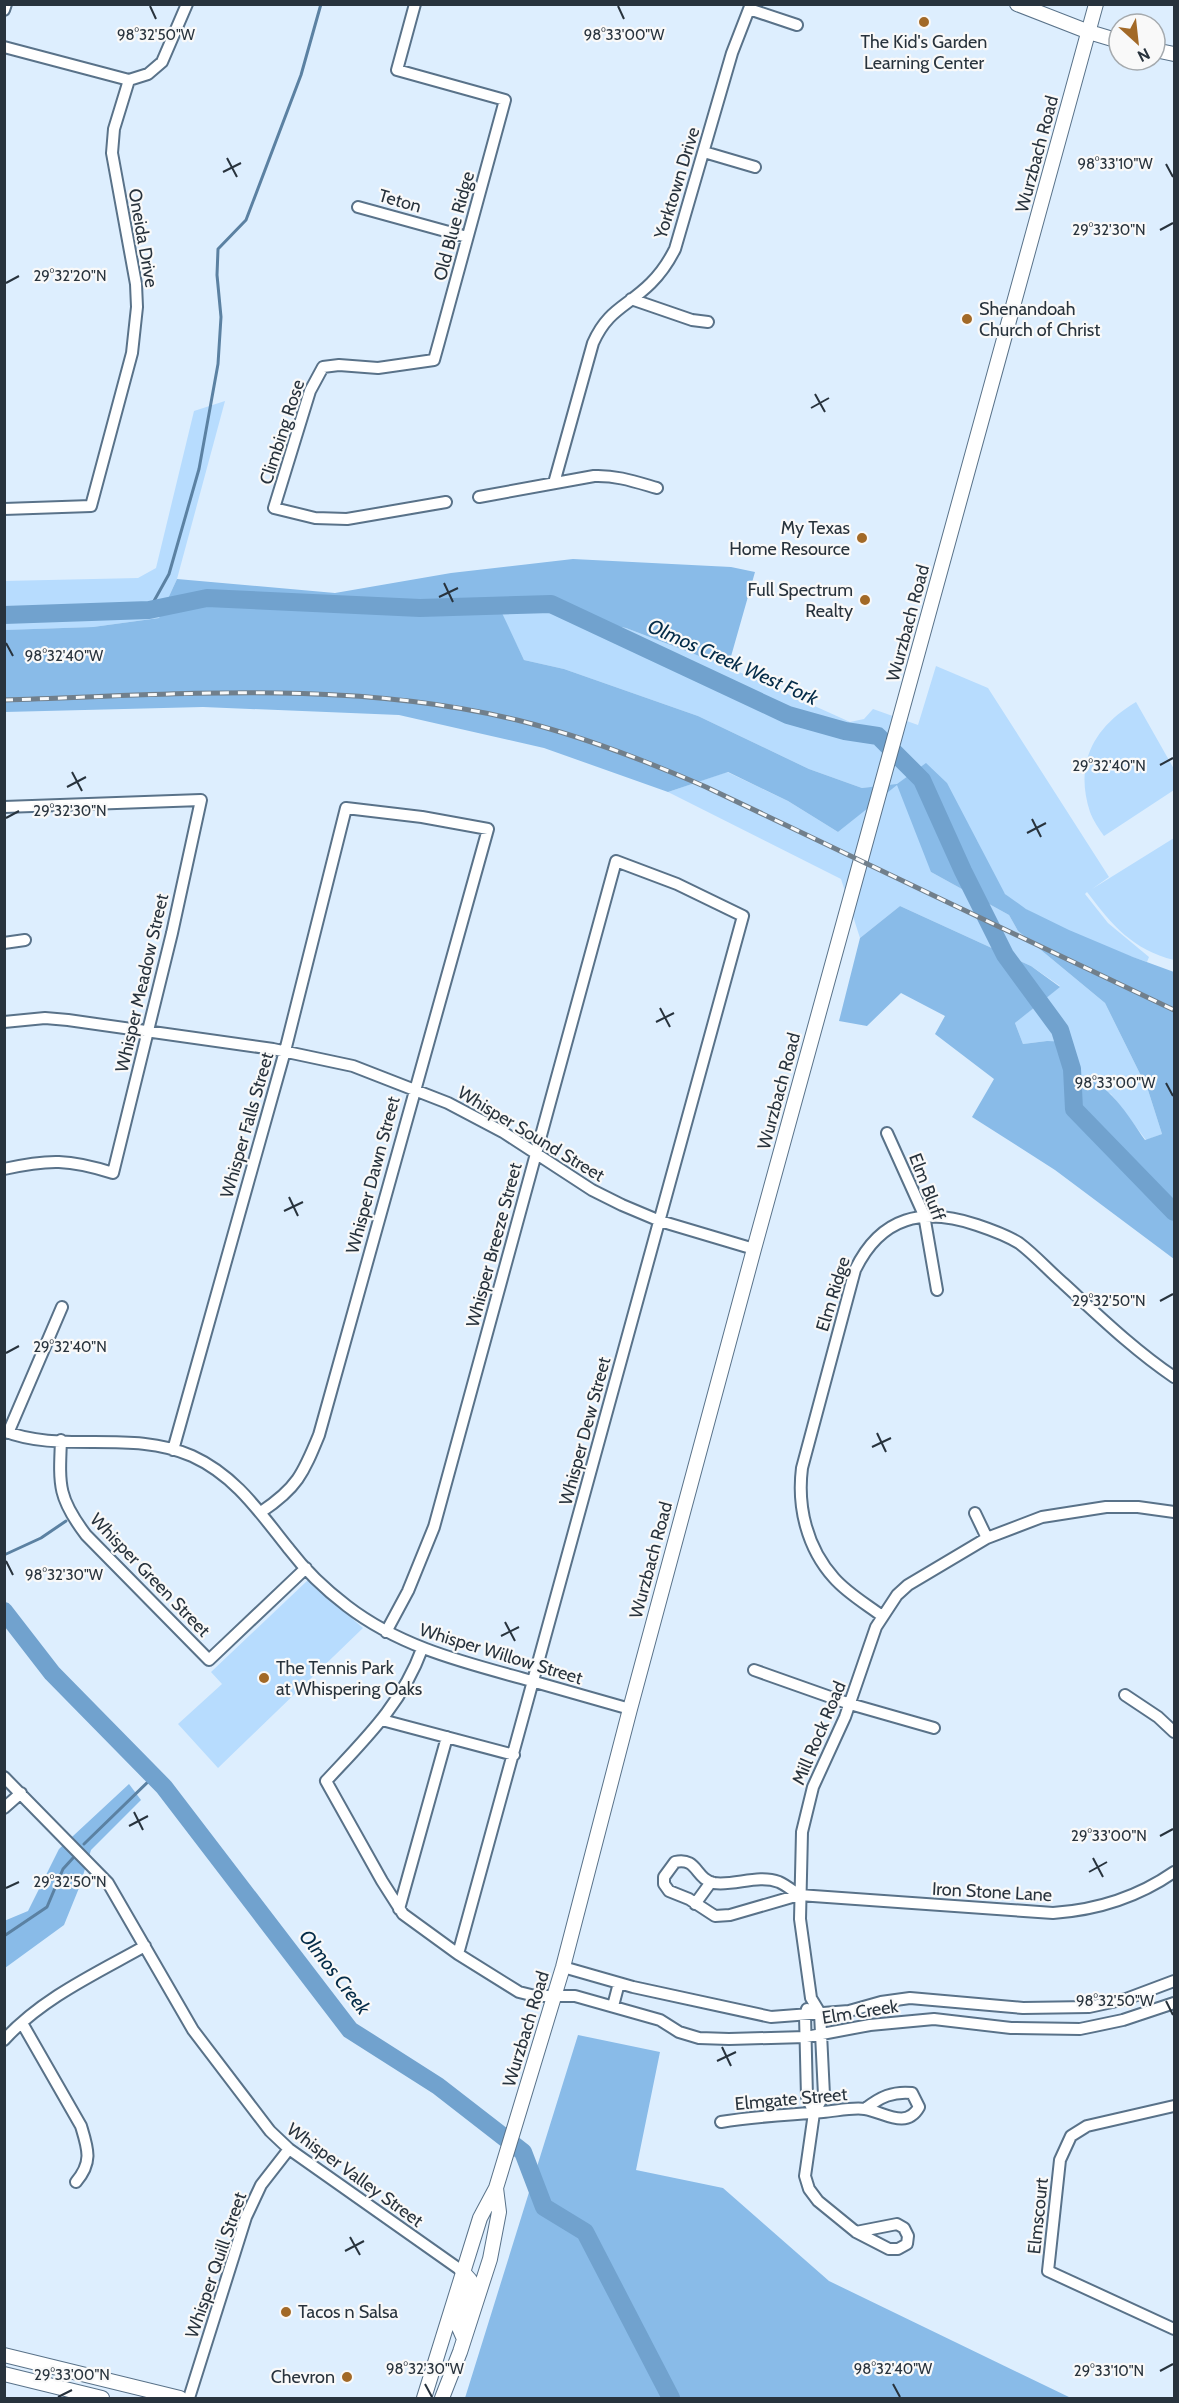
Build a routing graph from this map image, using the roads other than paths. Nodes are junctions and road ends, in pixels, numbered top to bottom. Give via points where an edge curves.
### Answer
1 (6, 4) edge
2 (187, 4) edge
3 (415, 4) edge
4 (1017, 4) edge
5 (1096, 4) edge
6 (750, 7) edge
7 (4, 10) edge
8 (797, 25) dead end
9 (1089, 32) junction
10 (1107, 37) edge
11 (4, 47) edge
12 (129, 80) junction
13 (704, 152) junction
14 (755, 167) dead end
15 (358, 207) dead end
16 (467, 237) junction
17 (631, 299) junction
18 (708, 322) dead end
19 (323, 367) joint
20 (554, 483) junction
21 (657, 488) dead end
22 (478, 497) dead end
23 (446, 502) dead end
24 (4, 509) edge
25 (4, 807) edge
26 (488, 829) joint
27 (743, 916) joint
28 (25, 940) dead end
29 (4, 943) edge
30 (4, 1022) edge
31 (148, 1033) junction
32 (285, 1051) junction
33 (414, 1091) junction
34 (887, 1133) dead end
35 (536, 1153) junction
36 (4, 1169) edge
37 (924, 1215) junction
38 (660, 1221) junction
39 (754, 1250) junction
40 (937, 1290) dead end
41 (62, 1307) dead end
42 (1174, 1377) edge
43 (6, 1432) edge
44 (61, 1440) junction
45 (172, 1449) junction
46 (261, 1512) junction
47 (1174, 1512) edge
48 (975, 1513) dead end
49 (987, 1538) junction
50 (306, 1568) junction
51 (882, 1616) junction
52 (386, 1632) junction
53 (422, 1649) junction
54 (754, 1670) dead end
55 (534, 1682) junction
56 (1125, 1695) dead end
57 (850, 1704) junction
58 (630, 1709) junction
59 (382, 1720) junction
60 (934, 1728) dead end
61 (1174, 1732) edge
62 (447, 1737) junction
63 (514, 1755) junction
64 (4, 1777) edge
65 (21, 1793) junction
66 (4, 1808) edge
67 (1174, 1872) edge
68 (711, 1882) junction
69 (799, 1895) junction
70 (695, 1904) junction
71 (399, 1909) junction
72 (145, 1946) junction
73 (458, 1954) junction
74 (563, 1966) junction
75 (1174, 1981) edge
76 (619, 1983) junction
77 (554, 1997) junction
78 (811, 1998) junction
79 (1174, 2003) edge
80 (613, 2006) junction
81 (820, 2013) junction
82 (805, 2014) junction
83 (22, 2023) junction
84 (821, 2034) junction
85 (806, 2037) junction
86 (4, 2040) edge
87 (824, 2068) junction
88 (808, 2069) junction
89 (1174, 2106) edge
90 (864, 2109) dead end
91 (814, 2113) junction
92 (721, 2122) dead end
93 (289, 2150) junction
94 (76, 2182) dead end
95 (496, 2188) junction
96 (500, 2212) junction
97 (856, 2232) dead end
98 (462, 2271) junction
99 (1174, 2330) edge
100 (464, 2339) junction
101 (4, 2355) edge
102 (4, 2374) edge
103 (96, 2377) junction
104 (96, 2397) edge
105 (180, 2398) edge
106 (189, 2398) edge
107 (424, 2398) edge
108 (442, 2398) edge

1 - 7 street
2 - 12 street via 162,62 147,74
3 - 16 street, Old Blue Ridge via 397,70 505,100
4 - 9 main road
5 - 9 main road, Wurzbach Road
6 - 8 street
6 - 13 street, Yorktown Drive via 732,53
9 - 10 main road
9 - 39 main road, Wurzbach Road
11 - 12 street
12 - 24 street, Oneida Drive via 114,129 112,153 136,284 136,330 91,506
13 - 14 street
13 - 17 street, Yorktown Drive via 672,255 651,284
15 - 16 street, Teton
16 - 19 street, Old Blue Ridge via 434,360 378,368
17 - 18 street
17 - 20 street, Yorktown Drive via 609,316 593,343
19 - 23 street, Climbing Rose via 310,391 274,508 315,518 347,519
20 - 21 street via 610,476
20 - 22 street
25 - 31 street, Whisper Meadow Street via 201,800
26 - 32 street, Whisper Falls Street via 346,808
26 - 33 street, Whisper Dawn Street
27 - 35 street, Whisper Breeze Street via 677,884 616,861
27 - 38 street, Whisper Dew Street
28 - 29 street
30 - 31 street, Whisper Sound Street via 56,1019
31 - 32 street, Whisper Sound Street
31 - 36 street, Whisper Meadow Street via 113,1173 81,1163 55,1161
32 - 33 street, Whisper Sound Street via 353,1066
32 - 45 street, Whisper Falls Street
33 - 35 street, Whisper Sound Street via 448,1103
33 - 46 street, Whisper Dawn Street via 319,1435 300,1478 280,1500
34 - 37 street, Elm Bluff
35 - 38 street, Whisper Sound Street via 592,1190
35 - 52 street, Whisper Breeze Street via 434,1527
37 - 40 street, Elm Bluff
37 - 42 street, Elm Ridge via 960,1219 1017,1242 1144,1356
37 - 51 street, Elm Ridge via 886,1230 873,1241 855,1270 800,1481 804,1521 826,1569 851,1594
38 - 39 street, Whisper Sound Street
38 - 55 street, Whisper Dew Street
39 - 58 main road, Wurzbach Road
41 - 43 street
43 - 44 street, Whisper Willow Street
44 - 45 street, Whisper Willow Street via 136,1442
44 - 50 street, Whisper Green Street via 62,1494 74,1520 209,1660
45 - 46 street, Whisper Willow Street via 224,1476
46 - 50 street, Whisper Willow Street
47 - 49 street, Mill Rock Road via 1138,1507 1074,1511 1042,1517
48 - 49 street
49 - 51 street, Mill Rock Road via 919,1576 897,1595
50 - 52 street, Whisper Willow Street via 345,1605
51 - 57 street, Mill Rock Road via 869,1642
52 - 53 street, Whisper Willow Street
53 - 55 street, Whisper Willow Street
53 - 59 street via 405,1688
54 - 57 street
55 - 58 street, Whisper Willow Street
55 - 63 street, Whisper Dew Street
56 - 61 street
57 - 60 street
57 - 69 street, Mill Rock Road via 821,1765 806,1809
58 - 74 main road, Wurzbach Road
59 - 62 street
59 - 71 street, Elm Creek via 326,1781
62 - 63 street
62 - 71 street
63 - 73 street, Whisper Dew Street
64 - 65 street, Whisper Valley Street
65 - 66 street
65 - 72 street, Whisper Valley Street via 108,1883
67 - 69 street, Iron Stone Lane via 1119,1901 1053,1913
68 - 69 street via 779,1882
68 - 70 street
68 - 70 street via 689,1861 675,1862 663,1877 669,1891
69 - 70 street via 730,1916 715,1916
69 - 78 street, Mill Rock Road
71 - 73 street, Elm Creek
72 - 83 street via 62,1994
72 - 93 street, Whisper Valley Street via 193,2031
73 - 77 street, Elm Creek via 519,1992
74 - 76 street, Elm Creek
74 - 77 main road, Wurzbach Road
75 - 81 street, Elm Creek via 1126,1999 1089,2007 1023,2008 910,1998
76 - 80 street
76 - 82 street, Elm Creek via 771,2017
77 - 80 street, Elm Creek via 575,1996
77 - 95 main road, Wurzbach Road
78 - 81 street, Mill Rock Road
78 - 82 street, Mill Rock Road
79 - 84 street, Elm Creek via 1123,2020 1080,2028 1011,2028 934,2019
80 - 85 street, Elm Creek via 660,2020 699,2038
81 - 82 street, Elm Creek
81 - 84 street, Mill Rock Road
82 - 85 street, Mill Rock Road
83 - 86 street
83 - 94 street via 81,2126 88,2158 85,2171
84 - 85 street, Elm Creek
84 - 87 street, Mill Rock Road
85 - 88 street, Mill Rock Road
87 - 88 street
87 - 91 street, Mill Rock Road via 824,2095
88 - 91 street, Mill Rock Road via 807,2097
89 - 99 street, Elmscourt via 1087,2126 1071,2136 1060,2160 1048,2271
90 - 91 street, Elmgate Street
91 - 92 street, Elmgate Street
91 - 97 street, Mill Rock Road via 805,2176 809,2189 835,2217
93 - 98 street, Whisper Valley Street
93 - 106 street, Whisper Quill Street via 261,2185 246,2217
95 - 96 main road, Wurzbach Road
95 - 98 main road, Wurzbach Road via 480,2217
96 - 98 main road via 484,2235 473,2266
96 - 100 main road, Wurzbach Road via 490,2259
98 - 100 main road via 470,2280 457,2323
98 - 107 main road, Wurzbach Road
100 - 108 main road, Wurzbach Road
101 - 103 main road
102 - 104 main road
103 - 104 street
103 - 105 main road

